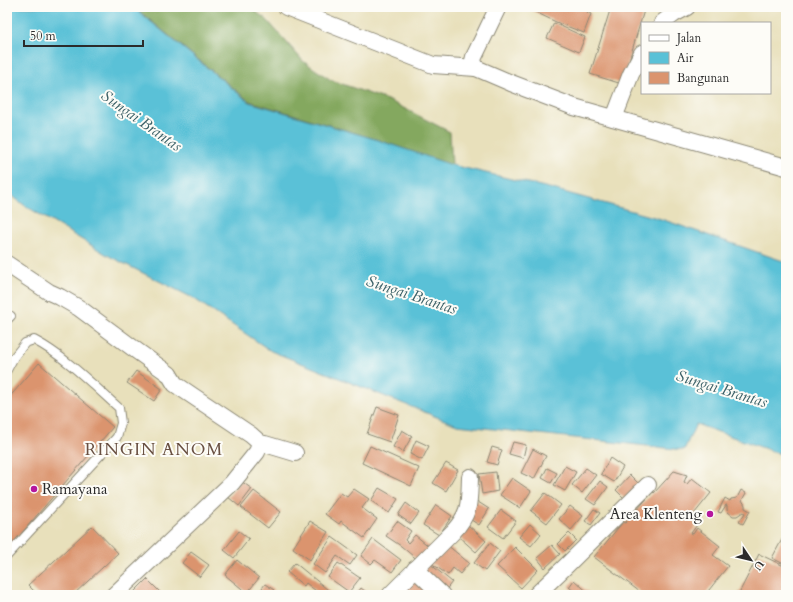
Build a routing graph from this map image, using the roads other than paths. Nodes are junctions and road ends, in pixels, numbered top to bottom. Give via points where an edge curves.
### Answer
1 (286, 7) edge
2 (498, 7) edge
3 (687, 7) edge
4 (663, 22) edge
5 (641, 54) edge
6 (476, 68) junction
7 (614, 118) junction
8 (786, 167) edge
9 (7, 264) edge
10 (7, 370) edge
11 (260, 443) junction
12 (295, 453) dead end
13 (470, 477) dead end
14 (648, 485) dead end
15 (7, 556) edge
16 (415, 570) junction
17 (114, 595) edge
18 (390, 595) edge
19 (442, 595) edge
20 (536, 595) edge

1 - 6 street via 433,65
2 - 6 street via 474,57
3 - 4 street
5 - 7 street
6 - 7 street via 574,107
7 - 8 street
9 - 11 street via 79,308 170,374 175,384
10 - 15 lane via 25,343 34,340 68,363 119,408 121,423 117,437
11 - 12 street
11 - 17 street via 257,452 232,483
13 - 16 street via 468,511 459,525
14 - 20 street
16 - 18 street
16 - 19 street

